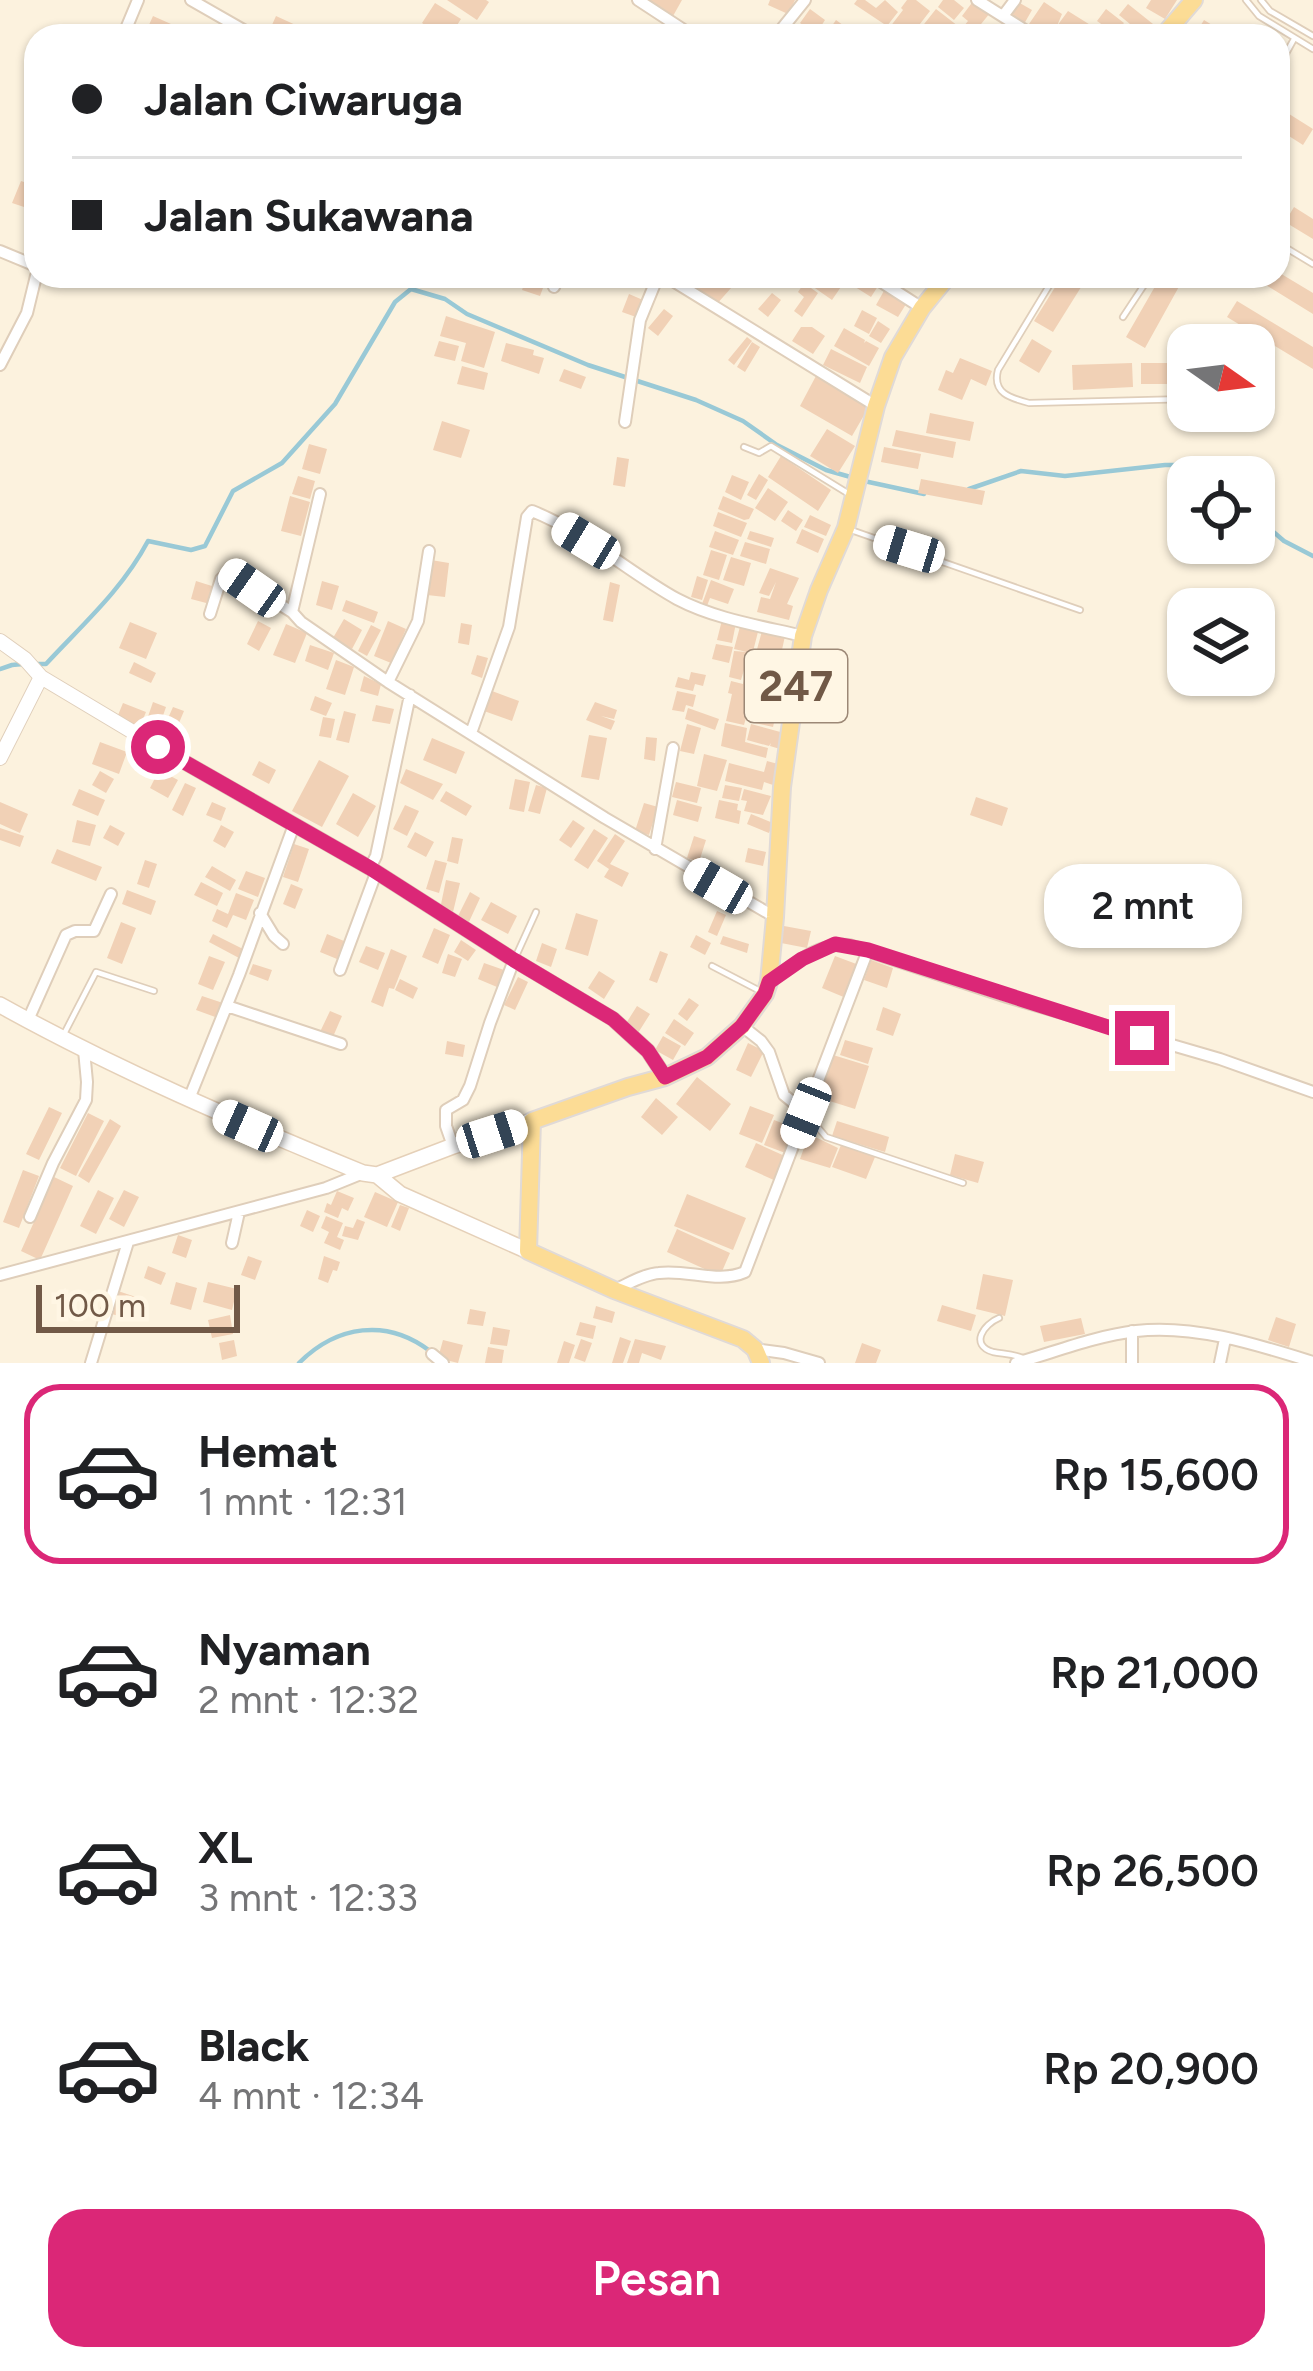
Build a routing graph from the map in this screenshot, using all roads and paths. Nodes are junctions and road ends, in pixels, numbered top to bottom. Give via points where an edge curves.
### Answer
1 (191, 0) edge
2 (638, 0) edge
3 (805, 0) edge
4 (977, 0) edge
5 (1016, 0) edge
6 (1194, 0) edge
7 (1246, 0) edge
8 (1261, 0) edge
9 (1003, 16) junction
10 (233, 24) edge
11 (675, 24) edge
12 (786, 24) edge
13 (1015, 24) edge
14 (1173, 24) edge
15 (1271, 24) edge
16 (1290, 36) edge
17 (1313, 36) edge
18 (1294, 39) junction
19 (1290, 46) edge
20 (1313, 49) edge
21 (33, 288) edge
22 (656, 288) edge
23 (698, 288) edge
24 (891, 288) edge
25 (938, 288) edge
26 (1044, 288) edge
27 (1142, 288) edge
28 (922, 308) junction
29 (1123, 317) dead end
30 (0, 364) edge
31 (1167, 400) edge
32 (876, 406) junction
33 (625, 422) dead end
34 (744, 447) dead end
35 (320, 494) dead end
36 (854, 496) junction
37 (846, 528) junction
38 (428, 551) dead end
39 (1080, 610) dead end
40 (292, 612) junction
41 (210, 614) dead end
42 (803, 636) junction
43 (0, 641) edge
44 (40, 676) junction
45 (388, 682) junction
46 (410, 695) junction
47 (471, 733) junction
48 (674, 748) dead end
49 (0, 758) edge
50 (294, 825) junction
51 (655, 850) junction
52 (373, 870) junction
53 (111, 894) dead end
54 (536, 912) dead end
55 (260, 913) junction
56 (775, 917) junction
57 (283, 944) dead end
58 (868, 950) junction
59 (514, 960) junction
60 (712, 966) dead end
61 (340, 970) dead end
62 (767, 988) junction
63 (154, 991) dead end
64 (0, 1005) edge
65 (227, 1006) junction
66 (28, 1020) junction
67 (742, 1026) junction
68 (62, 1040) junction
69 (341, 1045) dead end
70 (84, 1050) junction
71 (665, 1077) junction
72 (1313, 1092) edge
73 (189, 1099) junction
74 (806, 1113) junction
75 (532, 1121) junction
76 (453, 1146) junction
77 (370, 1174) junction
78 (963, 1183) dead end
79 (239, 1212) junction
80 (30, 1217) dead end
81 (128, 1242) junction
82 (232, 1244) dead end
83 (528, 1252) junction
84 (0, 1275) edge
85 (614, 1290) junction
86 (999, 1318) dead end
87 (1132, 1331) junction
88 (1225, 1339) junction
89 (432, 1354) dead end
90 (758, 1356) edge
91 (1022, 1361) edge
92 (1313, 1361) edge
93 (91, 1363) edge
94 (443, 1363) edge
95 (819, 1363) edge
96 (1132, 1363) edge
97 (1220, 1363) edge

1 - 10 street
2 - 11 street
3 - 12 street
4 - 9 street
5 - 9 street
6 - 14 main road
7 - 15 lane
8 - 17 lane
9 - 13 street
16 - 18 lane
18 - 19 lane
18 - 20 lane
21 - 30 street
22 - 33 street via 640,320
23 - 32 street
24 - 28 street
25 - 28 main road, 247
26 - 31 lane via 998,370 1000,391 1028,403
27 - 29 lane
28 - 32 main road, 247
32 - 36 main road, 247
34 - 36 lane via 759,453 771,446
35 - 40 street
36 - 37 main road, 247
37 - 39 lane
37 - 42 main road, 247
38 - 45 street via 418,621
40 - 41 street via 229,573
40 - 45 street
42 - 47 street via 686,603 532,511 509,627
42 - 56 main road, 247
43 - 44 street
44 - 49 street
44 - 50 street
45 - 46 street
46 - 47 street
46 - 52 street
47 - 51 street
48 - 51 street
50 - 52 street
50 - 55 street
51 - 56 street
52 - 59 street
52 - 61 street
53 - 66 street via 94,931 66,935
54 - 59 lane
55 - 57 street
55 - 65 street
56 - 62 main road, 247
58 - 62 street via 828,945
58 - 72 street
58 - 74 street
59 - 71 street via 613,1019
59 - 76 street via 470,1086 446,1111
60 - 62 lane
62 - 67 main road
63 - 68 lane via 94,973
64 - 66 main road
65 - 69 street
65 - 73 street
66 - 68 main road
67 - 71 main road via 707,1057
67 - 74 street via 769,1052 784,1095
68 - 70 main road
70 - 73 main road
70 - 80 street via 86,1100
71 - 75 main road
73 - 77 main road
74 - 78 lane via 826,1136
74 - 85 street via 742,1274 662,1272
75 - 76 main road
75 - 83 main road
76 - 77 main road
77 - 79 street
77 - 83 main road
79 - 81 street
79 - 82 street
81 - 84 street
81 - 93 street
83 - 85 main road
85 - 90 main road via 736,1335
86 - 91 lane via 982,1330 982,1346
87 - 88 street
87 - 91 street
87 - 96 street
88 - 92 street
88 - 97 street
89 - 94 street
90 - 95 street

